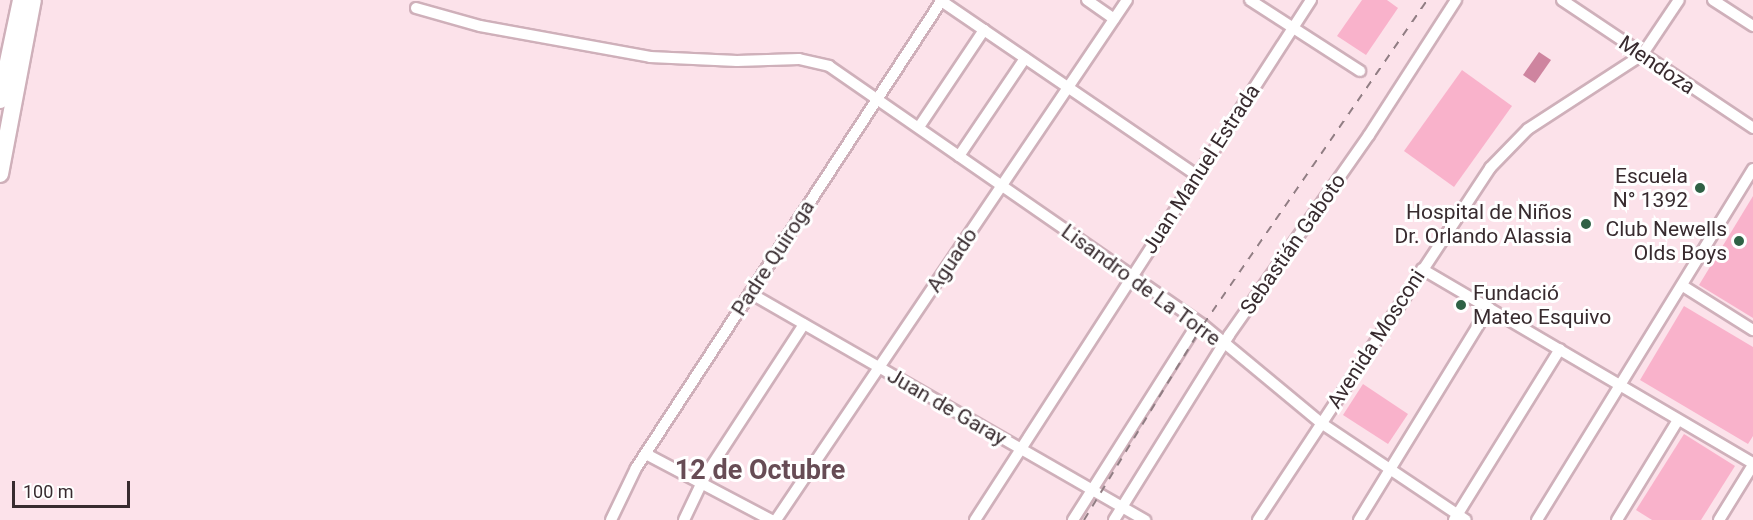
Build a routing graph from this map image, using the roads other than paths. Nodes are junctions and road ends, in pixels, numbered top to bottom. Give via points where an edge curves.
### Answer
1 (21, 0) edge
2 (33, 0) edge
3 (941, 0) edge
4 (1086, 0) edge
5 (1127, 0) edge
6 (1250, 0) edge
7 (1311, 0) edge
8 (1456, 0) edge
9 (1562, 0) edge
10 (1679, 0) edge
11 (1713, 0) edge
12 (416, 8) dead end
13 (1114, 19) junction
14 (1753, 26) edge
15 (1292, 27) junction
16 (984, 30) junction
17 (1642, 55) junction
18 (1025, 58) junction
19 (1360, 70) dead end
20 (1068, 87) junction
21 (879, 98) junction
22 (0, 100) edge
23 (919, 127) junction
24 (1753, 129) edge
25 (958, 156) junction
26 (1753, 170) edge
27 (0, 174) edge
28 (1197, 175) junction
29 (1002, 186) junction
30 (1422, 269) junction
31 (1132, 276) junction
32 (1683, 286) junction
33 (750, 292) junction
34 (1490, 308) junction
35 (1198, 322) junction
36 (804, 324) junction
37 (1753, 330) edge
38 (1223, 345) junction
39 (1560, 349) junction
40 (879, 368) junction
41 (1620, 384) junction
42 (1678, 420) junction
43 (1321, 423) junction
44 (1020, 449) junction
45 (646, 454) junction
46 (1753, 464) edge
47 (1389, 469) junction
48 (702, 484) junction
49 (1091, 489) junction
50 (1121, 507) junction
51 (1459, 518) edge
52 (611, 520) edge
53 (684, 520) edge
54 (771, 520) edge
55 (776, 520) edge
56 (975, 520) edge
57 (1073, 520) edge
58 (1114, 520) edge
59 (1145, 520) edge
60 (1258, 520) edge
61 (1359, 520) edge
62 (1537, 520) edge
63 (1617, 520) edge
64 (1719, 520) edge

1 - 22 highway
2 - 27 highway
3 - 16 street
3 - 21 street, Padre Quiroga
4 - 13 street
5 - 13 street, Aguado
6 - 15 street
7 - 15 street, Juan Manuel Estrada
8 - 38 street, Sebastián Gaboto
9 - 17 street, Mendoza
10 - 17 street
11 - 14 street
12 - 21 street, Lisandro de La Torre via 480,26 650,57 809,59 829,66
13 - 20 street, Aguado
15 - 19 street
15 - 28 street, Juan Manuel Estrada
16 - 18 street
16 - 23 street
17 - 24 street, Mendoza
17 - 30 street, Avenida Mosconi via 1528,129 1508,148 1476,186
18 - 20 street
18 - 25 street
20 - 28 street
20 - 29 street, Aguado
21 - 23 street, Lisandro de La Torre
21 - 33 street, Padre Quiroga
23 - 25 street, Lisandro de La Torre
25 - 29 street, Lisandro de La Torre
26 - 32 street
28 - 31 street, Juan Manuel Estrada
29 - 31 street, Lisandro de La Torre
29 - 40 street, Aguado
30 - 34 street
30 - 43 street, Avenida Mosconi
31 - 35 street, Lisandro de La Torre
31 - 44 street, Juan Manuel Estrada
32 - 37 street
32 - 41 street
33 - 36 street, Juan de Garay
33 - 45 street, Padre Quiroga
34 - 39 street
34 - 47 street
35 - 38 street, Lisandro de La Torre
35 - 49 street
36 - 40 street, Juan de Garay
36 - 48 street
38 - 43 street, Lisandro de La Torre
38 - 50 street, Sebastián Gaboto
39 - 41 street
39 - 51 street
40 - 44 street, Juan de Garay
40 - 55 street, Aguado
41 - 42 street
41 - 62 street
42 - 46 street
42 - 63 street
43 - 47 street, Lisandro de La Torre
43 - 60 street, Avenida Mosconi
44 - 49 street, Juan de Garay
44 - 56 street, Juan Manuel Estrada
45 - 48 street
45 - 52 street, Padre Quiroga
46 - 64 street
47 - 51 street, Lisandro de La Torre
47 - 61 street
48 - 53 street
48 - 54 street
49 - 50 street, Juan de Garay
49 - 57 street
50 - 58 street, Sebastián Gaboto
50 - 59 street, Juan de Garay

